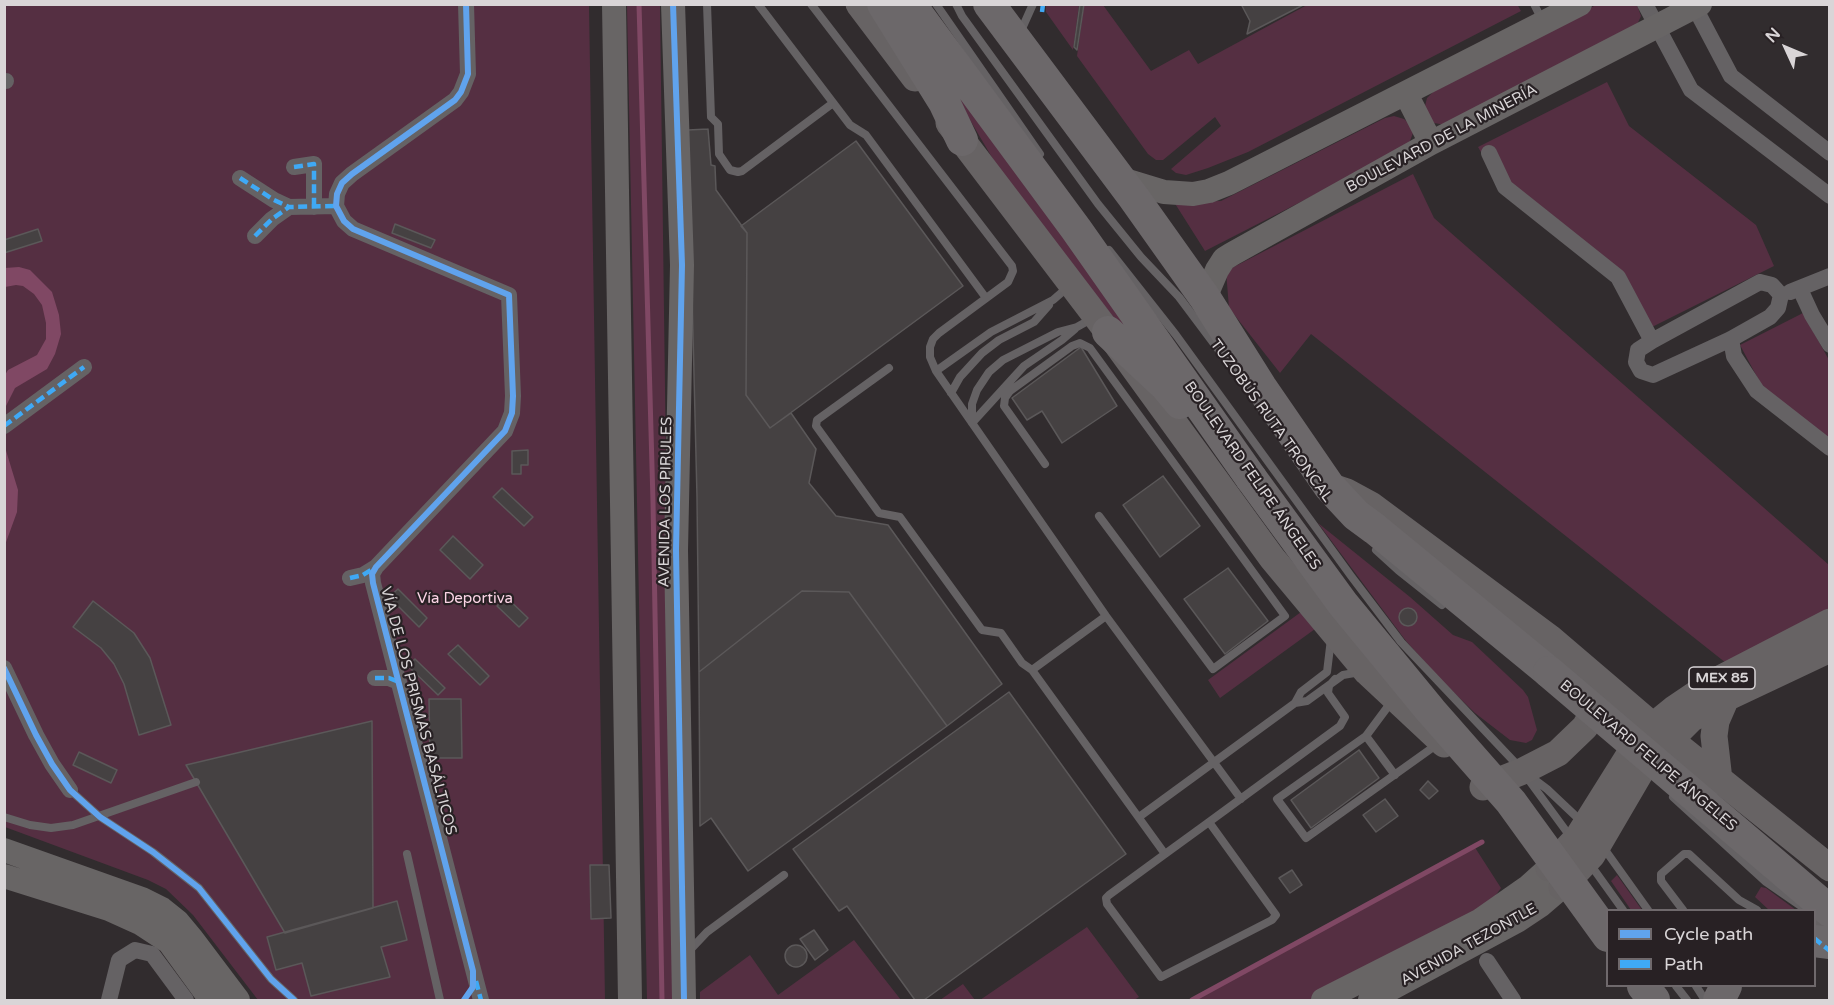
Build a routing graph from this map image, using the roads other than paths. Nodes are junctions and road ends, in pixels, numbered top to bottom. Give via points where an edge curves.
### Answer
1 (466, 4) edge
2 (614, 4) edge
3 (673, 4) edge
4 (707, 4) edge
5 (758, 4) edge
6 (811, 4) edge
7 (859, 4) edge
8 (883, 4) edge
9 (910, 4) edge
10 (936, 4) edge
11 (956, 4) edge
12 (989, 4) edge
13 (1033, 4) edge
14 (1580, 4) edge
15 (1645, 4) edge
16 (1696, 5) edge
17 (1539, 14) edge
18 (1657, 27) junction
19 (1016, 39) junction
20 (1406, 94) junction
21 (833, 103) junction
22 (962, 140) junction
23 (1431, 143) junction
24 (1489, 153) dead end
25 (1830, 153) edge
26 (294, 166) dead end
27 (1048, 166) dead end
28 (240, 178) dead end
29 (1118, 178) junction
30 (1830, 196) edge
31 (336, 206) junction
32 (289, 207) junction
33 (314, 207) junction
34 (255, 236) dead end
35 (1103, 241) dead end
36 (1830, 276) edge
37 (1800, 289) junction
38 (1062, 292) junction
39 (1781, 295) junction
40 (986, 298) junction
41 (1205, 298) junction
42 (1092, 331) junction
43 (1731, 339) junction
44 (1652, 341) junction
45 (1830, 345) edge
46 (84, 367) dead end
47 (889, 368) dead end
48 (1232, 368) dead end
49 (936, 371) junction
50 (951, 393) junction
51 (972, 423) junction
52 (4, 426) edge
53 (1830, 448) edge
54 (1045, 464) dead end
55 (1251, 478) junction
56 (1329, 486) junction
57 (1099, 516) dead end
58 (1371, 535) junction
59 (376, 567) junction
60 (350, 578) dead end
61 (1453, 613) dead end
62 (1106, 616) junction
63 (1830, 622) edge
64 (1330, 630) junction
65 (1830, 649) edge
66 (4, 668) edge
67 (1032, 670) junction
68 (1367, 672) junction
69 (1597, 677) junction
70 (375, 678) dead end
71 (1335, 679) junction
72 (399, 682) junction
73 (1395, 698) junction
74 (1726, 698) junction
75 (1295, 703) junction
76 (1661, 733) junction
77 (1366, 736) junction
78 (1441, 742) junction
79 (1632, 755) junction
80 (1214, 762) junction
81 (1523, 771) junction
82 (1395, 775) junction
83 (1719, 780) junction
84 (196, 782) dead end
85 (1483, 787) junction
86 (70, 790) joint
87 (1669, 792) dead end
88 (1241, 799) junction
89 (4, 817) edge
90 (100, 817) junction
91 (1139, 817) junction
92 (1209, 822) junction
93 (1586, 843) junction
94 (4, 850) edge
95 (407, 854) dead end
96 (1166, 854) junction
97 (33, 861) junction
98 (1830, 868) edge
99 (784, 875) dead end
100 (1556, 878) junction
101 (15, 880) edge
102 (1622, 909) edge
103 (1647, 909) edge
104 (1682, 909) edge
105 (1754, 909) edge
106 (1806, 909) edge
107 (1816, 909) edge
108 (1816, 909) edge
109 (1830, 911) edge
110 (1816, 916) edge
111 (1830, 921) edge
112 (1830, 926) edge
113 (1606, 933) edge
114 (1816, 940) edge
115 (1606, 949) edge
116 (1830, 951) edge
117 (682, 958) junction
118 (1487, 961) dead end
119 (1632, 987) edge
120 (1644, 987) edge
121 (1680, 987) edge
122 (1706, 994) edge
123 (109, 1000) edge
124 (186, 1000) edge
125 (211, 1000) edge
126 (238, 1000) edge
127 (294, 1000) edge
128 (440, 1000) edge
129 (481, 1000) edge
130 (630, 1000) edge
131 (684, 1000) edge
132 (1323, 1000) edge
133 (1370, 1000) edge
134 (1513, 1000) edge
135 (1642, 1000) edge
136 (1654, 1000) edge

1 - 31 street via 468,74 462,92 342,183
2 - 130 street
3 - 117 street, AVENIDA LOS PIRULES via 682,265 676,550
4 - 21 lane via 711,117 718,124 719,154 730,170 742,171
5 - 21 lane
6 - 40 lane via 1012,266 1008,282
7 - 22 main road, BOULEVARD FELIPE ÁNGELES
8 - 22 highway via 944,102
9 - 55 highway, BOULEVARD FELIPE ÁNGELES via 1076,229
10 - 27 lane
11 - 48 lane, TUZOBÚS RUTA TRONCAL via 1098,204 1179,297
12 - 19 highway, BOULEVARD FELIPE ÁNGELES
13 - 19 lane
14 - 17 street
15 - 18 street
16 - 18 street, BOULEVARD DE LA MINERÍA
16 - 25 street via 1731,76
17 - 20 street
18 - 23 street, BOULEVARD DE LA MINERÍA
18 - 30 street via 1691,90
19 - 29 highway, BOULEVARD FELIPE ÁNGELES
20 - 23 street
20 - 29 street via 1209,191 1164,192
21 - 40 lane via 850,126 866,135
22 - 38 main road, BOULEVARD FELIPE ÁNGELES
23 - 41 street, BOULEVARD DE LA MINERÍA via 1224,259
24 - 44 street via 1505,187 1618,277
26 - 33 street via 314,165
28 - 32 street
29 - 41 highway, BOULEVARD FELIPE ÁNGELES
31 - 33 street
31 - 59 street, VÍA DE LOS PRISMAS BASÁLTICOS via 353,229 509,295 513,396 505,431
32 - 33 street
32 - 34 street
35 - 81 lane, TUZOBÚS RUTA TRONCAL via 1401,642
36 - 37 street
37 - 39 street
37 - 45 street
38 - 42 main road, BOULEVARD FELIPE ÁNGELES
38 - 49 lane via 991,332
38 - 50 lane via 1034,322 982,353
39 - 43 street via 1778,308 1770,317
39 - 44 street via 1772,285 1760,282
40 - 49 lane via 933,339 930,357
41 - 56 highway, BOULEVARD FELIPE ÁNGELES
42 - 51 lane via 1062,340 1024,366
42 - 51 lane via 1058,332 1003,360 977,390
42 - 54 lane via 1005,398 1004,406
42 - 55 highway via 1166,386 1210,440
42 - 57 lane via 1285,616 1213,669
42 - 64 main road, BOULEVARD FELIPE ÁNGELES
43 - 44 street via 1653,375 1641,371 1636,362 1638,350
43 - 53 street via 1734,356 1757,391
46 - 52 street
47 - 67 lane via 817,420 816,426 879,513 900,517 982,630 1001,633 1022,663
49 - 50 lane
50 - 51 lane
51 - 62 lane
55 - 113 highway, BOULEVARD FELIPE ÁNGELES, bridge via 1343,604 1511,802
56 - 58 highway, BOULEVARD FELIPE ÁNGELES
56 - 69 main road, BOULEVARD FELIPE ÁNGELES via 1371,505
58 - 61 lane via 1398,570
58 - 109 highway, BOULEVARD FELIPE ÁNGELES, bridge via 1549,672
59 - 60 street
59 - 72 street, VÍA DE LOS PRISMAS BASÁLTICOS via 373,583
62 - 67 lane
62 - 80 lane
63 - 76 main road, MEX 85 via 1714,682 1674,709
64 - 68 main road, BOULEVARD FELIPE ÁNGELES
64 - 75 lane via 1327,672 1301,692
65 - 74 main road, MEX 85
66 - 86 street via 33,729
67 - 91 lane
68 - 71 lane
68 - 73 main road, BOULEVARD FELIPE ÁNGELES
69 - 76 main road, BOULEVARD FELIPE ÁNGELES
69 - 81 main road via 1588,719 1580,733 1558,753
70 - 72 street
71 - 75 lane via 1307,701
71 - 88 lane via 1328,693 1345,717 1340,726
72 - 129 street, VÍA DE LOS PRISMAS BASÁLTICOS
73 - 77 lane
73 - 78 main road, BOULEVARD FELIPE ÁNGELES
74 - 76 main road, MEX 85
74 - 83 main road via 1714,736
75 - 80 lane
76 - 79 main road, MEX 85
76 - 83 main road, BOULEVARD FELIPE ÁNGELES
77 - 82 lane
77 - 82 lane via 1277,799 1306,838
78 - 82 lane
78 - 85 main road, BOULEVARD FELIPE ÁNGELES
79 - 93 main road, AVENIDA TEZONTLE / MEX 85
79 - 108 lane
80 - 88 lane
80 - 91 lane
81 - 85 main road
81 - 93 lane, TUZOBÚS RUTA TRONCAL
81 - 93 lane, TUZOBÚS RUTA TRONCAL via 1547,789
83 - 98 main road, BOULEVARD FELIPE ÁNGELES
84 - 90 lane
85 - 100 main road, BOULEVARD FELIPE ÁNGELES
86 - 90 lane
87 - 106 lane via 1766,882
88 - 92 lane
89 - 90 lane via 51,828
90 - 127 lane via 199,888 271,979
91 - 96 lane
92 - 96 lane
92 - 96 lane via 1275,913 1272,920 1161,977 1106,901
93 - 100 main road, AVENIDA TEZONTLE / MEX 85
93 - 102 lane, TUZOBÚS RUTA TRONCAL
93 - 103 lane, TUZOBÚS RUTA TRONCAL via 1611,856
94 - 97 street
95 - 128 lane
97 - 101 street
97 - 126 street via 162,909 177,921
99 - 117 lane via 707,932
100 - 115 main road, BOULEVARD FELIPE ÁNGELES
100 - 132 street, AVENIDA TEZONTLE via 1529,886 1479,921
100 - 133 street, AVENIDA TEZONTLE via 1540,905 1517,921
101 - 125 street via 109,909 140,923 170,942
104 - 105 lane via 1661,881 1661,874 1689,854
107 - 111 lane
110 - 112 lane
114 - 116 street
117 - 131 street, AVENIDA LOS PIRULES
118 - 134 street
119 - 135 main road
120 - 136 highway
121 - 122 lane
123 - 124 street via 119,960 135,950 152,954

